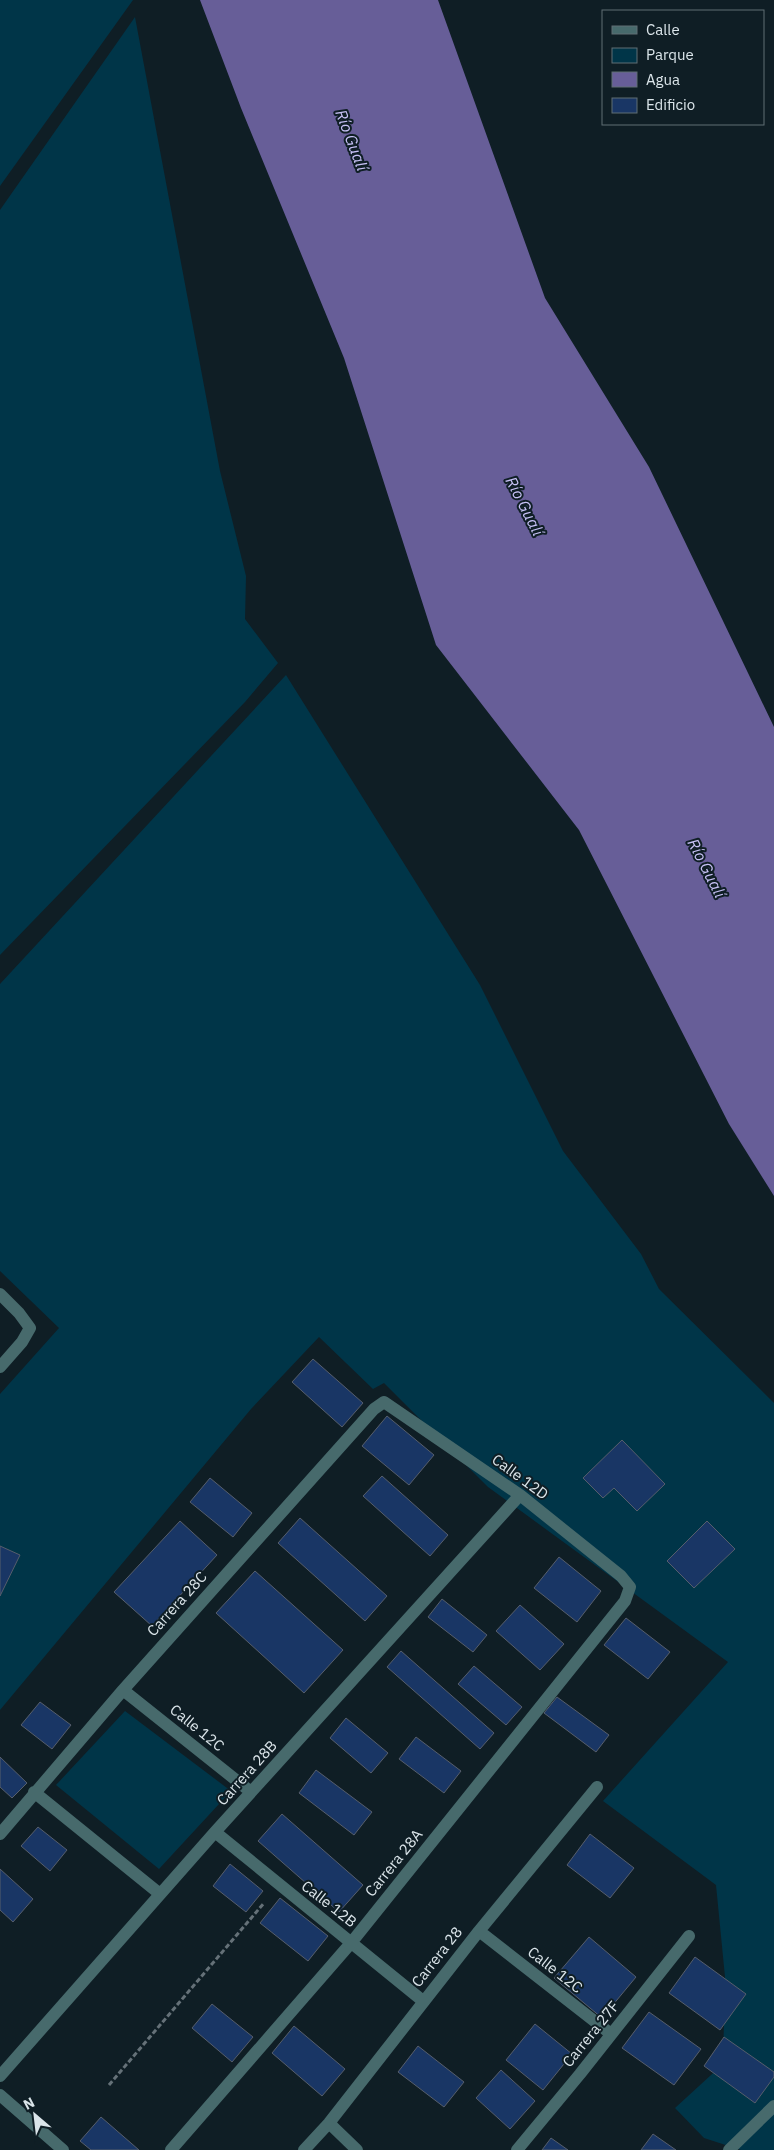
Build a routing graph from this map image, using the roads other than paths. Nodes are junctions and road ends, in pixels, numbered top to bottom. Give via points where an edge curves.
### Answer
1 (0, 1294) edge
2 (0, 1367) edge
3 (384, 1402) joint
4 (520, 1495) junction
5 (630, 1587) joint
6 (123, 1690) junction
7 (597, 1787) dead end
8 (34, 1792) junction
9 (252, 1792) junction
10 (215, 1832) junction
11 (0, 1834) edge
12 (160, 1894) junction
13 (479, 1931) junction
14 (689, 1936) dead end
15 (351, 1943) junction
16 (423, 2001) junction
17 (612, 2034) junction
18 (0, 2076) edge
19 (0, 2095) edge
20 (774, 2106) edge
21 (329, 2123) junction
22 (63, 2150) edge
23 (171, 2150) edge
24 (304, 2150) edge
25 (357, 2150) edge
26 (517, 2150) edge
27 (729, 2150) edge

1 - 2 street via 30,1328
3 - 4 street, Calle 12D
3 - 6 street, Carrera 28C via 374,1409
4 - 5 street, Calle 12D via 621,1576
4 - 9 street, Carrera 28B
5 - 15 street, Carrera 28A via 625,1601
6 - 8 street, Carrera 28C
6 - 9 street, Calle 12C
7 - 13 street, Carrera 28
8 - 11 street, Carrera 28C
8 - 12 street
9 - 10 street, Carrera 28B
10 - 12 street, Carrera 28B
10 - 15 street, Calle 12B
12 - 18 street, Carrera 28B
13 - 16 street, Carrera 28
13 - 17 street, Calle 12C
14 - 17 street, Carrera 27F
15 - 16 street, Calle 12B
15 - 23 street, Carrera 28A
16 - 21 street, Carrera 28
17 - 26 street, Carrera 27F
19 - 22 street
20 - 27 street
21 - 24 street, Carrera 28
21 - 25 street

